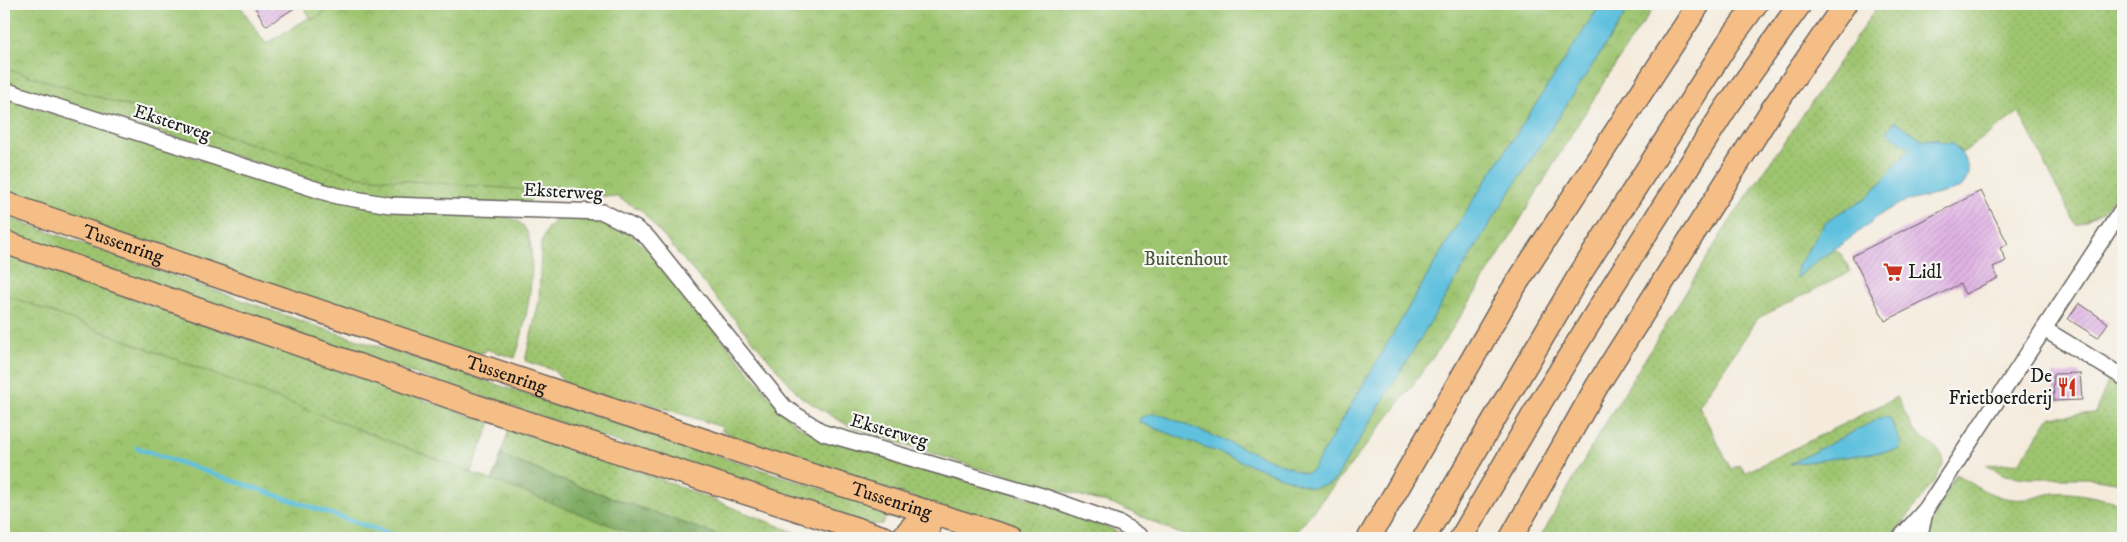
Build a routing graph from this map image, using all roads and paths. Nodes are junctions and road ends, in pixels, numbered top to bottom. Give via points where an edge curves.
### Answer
1 (1699, 4) edge
2 (1756, 4) edge
3 (1800, 4) edge
4 (1845, 4) edge
5 (4, 90) edge
6 (4, 203) edge
7 (2123, 208) edge
8 (4, 242) edge
9 (2044, 328) junction
10 (2123, 377) edge
11 (1926, 509) junction
12 (926, 512) junction
13 (885, 538) edge
14 (902, 538) edge
15 (929, 538) edge
16 (1012, 538) edge
17 (1143, 538) edge
18 (1369, 538) edge
19 (1424, 538) edge
20 (1461, 538) edge
21 (1511, 538) edge
22 (1900, 538) edge
23 (1919, 538) edge

1 - 18 highway via 1511,292
2 - 19 highway via 1577,279
3 - 20 highway via 1726,108 1612,287
4 - 21 highway via 1773,108 1602,378
5 - 17 street, Eksterweg via 337,196 390,205 603,212 648,238 784,407 824,433 1042,496 1121,524
6 - 12 highway, Tussenring via 539,387
7 - 9 street
8 - 13 highway, Tussenring via 476,406
9 - 10 street
9 - 11 street
11 - 22 street
11 - 23 street
12 - 14 highway
12 - 15 highway
12 - 16 highway, Tussenring

